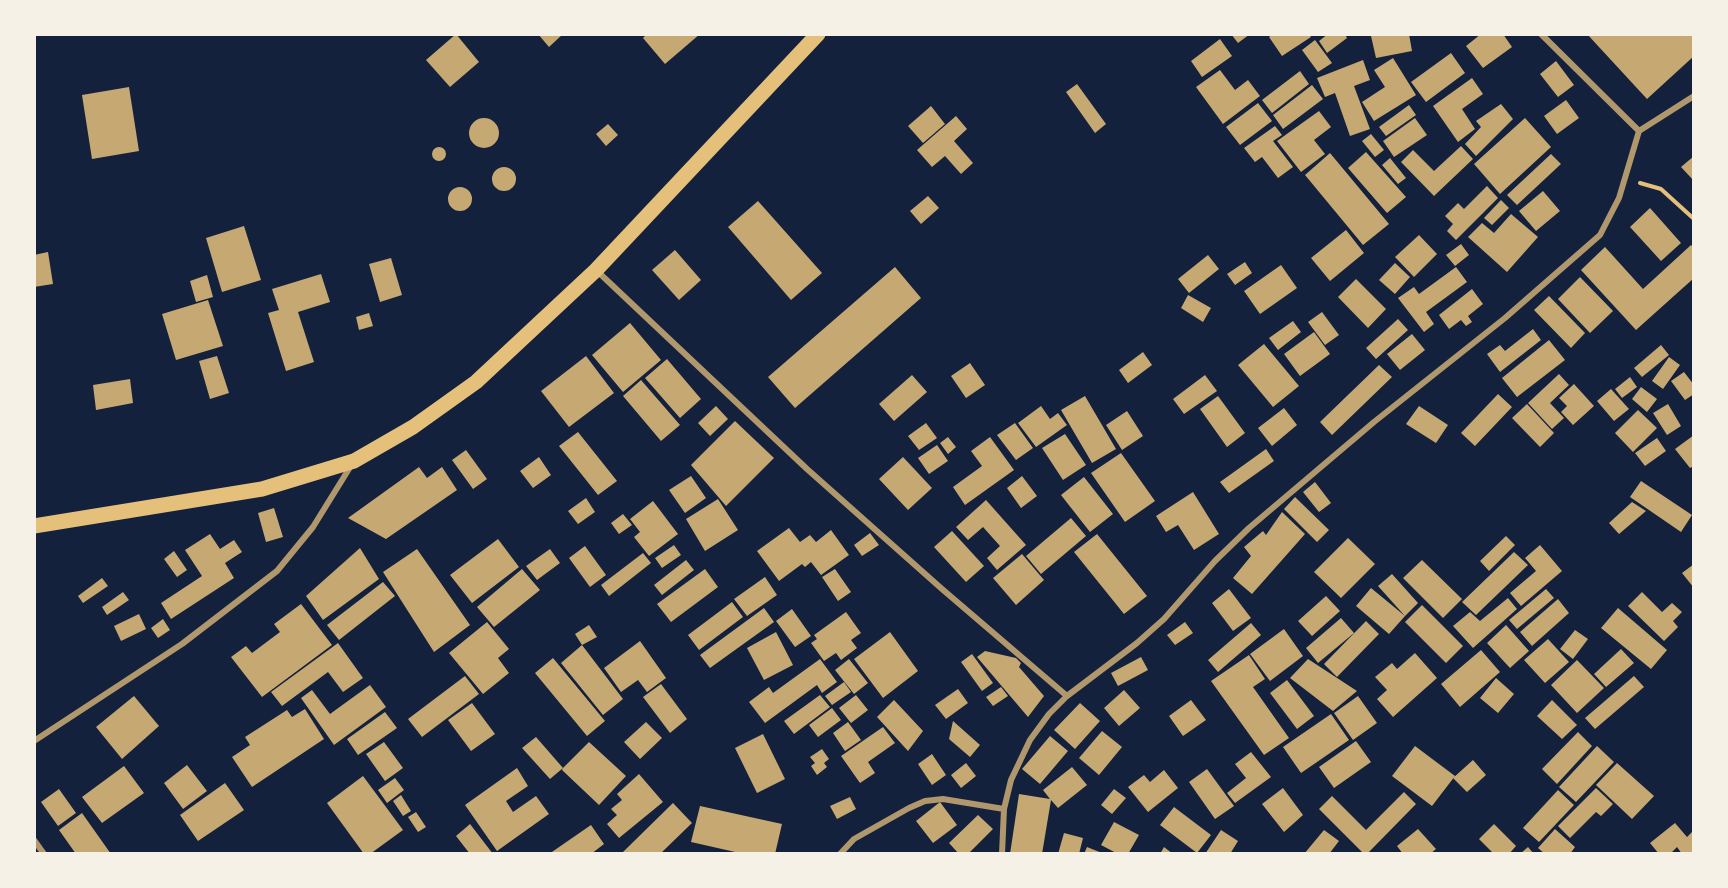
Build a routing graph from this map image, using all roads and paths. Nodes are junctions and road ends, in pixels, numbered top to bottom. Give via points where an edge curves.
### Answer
1 (818, 34) edge
2 (1540, 34) edge
3 (1694, 96) edge
4 (1639, 131) junction
5 (1624, 179) junction
6 (1694, 219) edge
7 (596, 270) junction
8 (354, 461) junction
9 (34, 526) edge
10 (1067, 696) junction
11 (34, 741) edge
12 (1004, 809) junction
13 (34, 840) edge
14 (44, 854) edge
15 (840, 854) edge
16 (1002, 854) edge

1 - 7 main road
2 - 4 street
3 - 4 street
4 - 5 street
5 - 6 path via 1661,189
5 - 10 street via 1600,235 1249,528 1164,619
7 - 8 main road via 476,382 413,427
7 - 10 street via 816,477
8 - 9 main road via 262,489
8 - 11 street via 313,527 277,571 182,644
10 - 12 street via 1030,740 1013,774
12 - 15 street via 943,799 925,801 854,839
12 - 16 street
13 - 14 street

